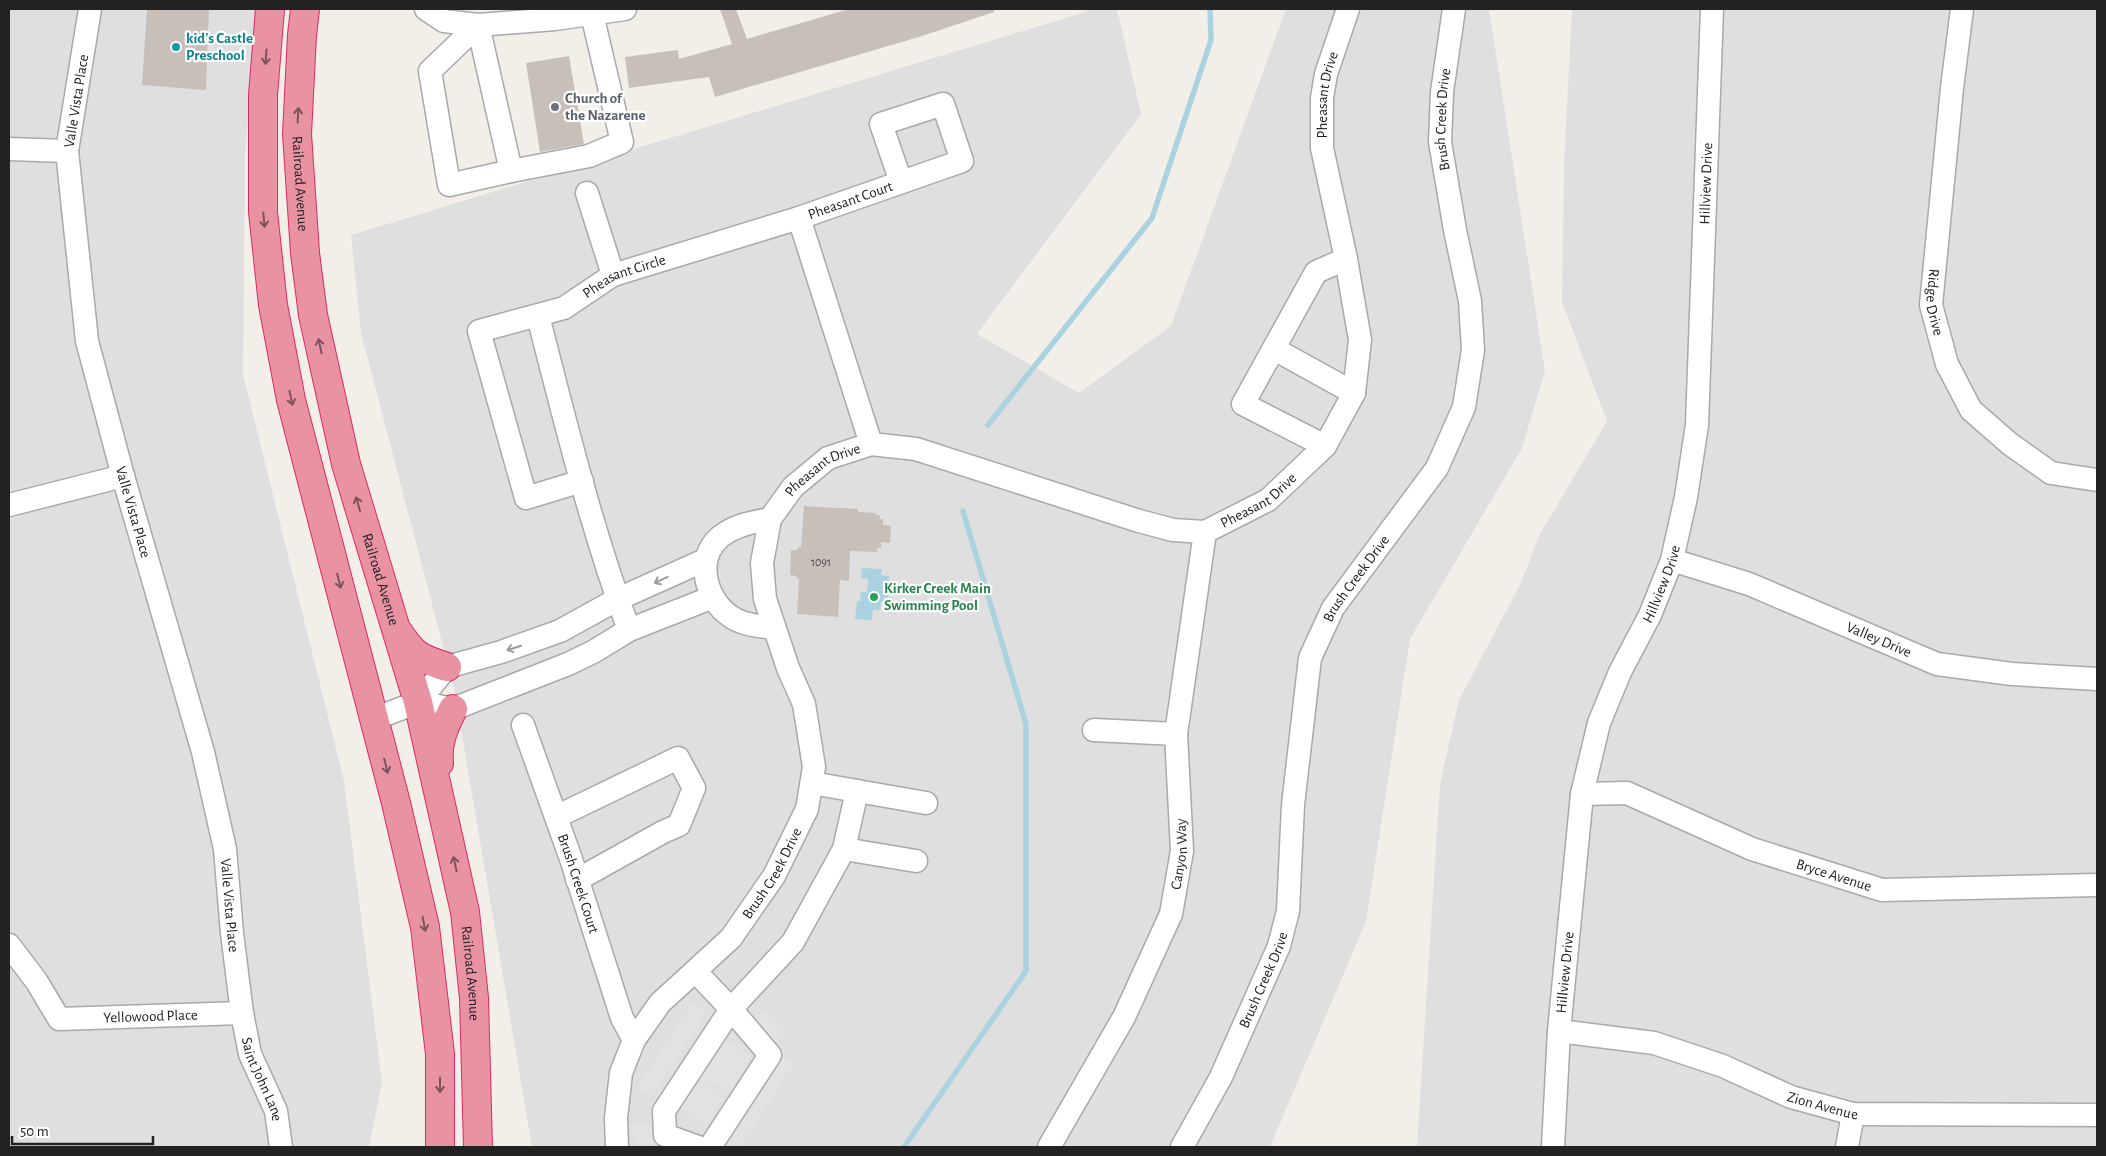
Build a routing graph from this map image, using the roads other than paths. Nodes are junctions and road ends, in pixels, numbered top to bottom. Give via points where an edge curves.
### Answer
1 (90, 9) edge
2 (270, 9) edge
3 (305, 9) edge
4 (426, 9) edge
5 (625, 9) edge
6 (1348, 9) edge
7 (1454, 9) edge
8 (1712, 9) edge
9 (1962, 9) edge
10 (592, 14) junction
11 (478, 25) junction
12 (9, 150) edge
13 (67, 151) junction
14 (511, 170) junction
15 (901, 182) dead end
16 (587, 193) dead end
17 (799, 218) junction
18 (1346, 260) junction
19 (613, 276) junction
20 (538, 316) junction
21 (1274, 349) junction
22 (1354, 393) junction
23 (870, 444) junction
24 (1325, 446) junction
25 (124, 476) junction
26 (2097, 480) edge
27 (582, 481) junction
28 (9, 505) edge
29 (770, 519) junction
30 (1205, 532) junction
31 (705, 560) junction
32 (1672, 560) junction
33 (762, 563) joint
34 (713, 597) junction
35 (618, 599) junction
36 (394, 625) junction
37 (774, 628) junction
38 (629, 630) junction
39 (447, 667) junction
40 (2097, 679) edge
41 (418, 702) junction
42 (453, 709) junction
43 (374, 719) junction
44 (523, 725) dead end
45 (1094, 730) dead end
46 (1176, 734) junction
47 (812, 783) junction
48 (857, 791) junction
49 (1582, 794) junction
50 (926, 803) dead end
51 (556, 817) junction
52 (445, 822) junction
53 (844, 850) junction
54 (916, 860) dead end
55 (577, 880) junction
56 (2097, 884) edge
57 (9, 946) edge
58 (696, 972) junction
59 (731, 1009) junction
60 (242, 1013) junction
61 (1559, 1031) junction
62 (634, 1040) junction
63 (1853, 1114) junction
64 (2097, 1115) edge
65 (281, 1147) edge
66 (440, 1147) edge
67 (478, 1147) edge
68 (617, 1147) edge
69 (698, 1147) edge
70 (710, 1147) edge
71 (1049, 1147) edge
72 (1182, 1147) edge
73 (1552, 1147) edge
74 (1848, 1147) edge

1 - 13 street, Valle Vista Place
2 -> 43 highway via 263,95 264,212 273,305 291,400
36 -> 3 highway, Railroad Avenue via 346,464 313,315 305,253 298,134
4 - 11 street via 444,21
5 - 10 street
6 - 18 street, Pheasant Drive via 1326,74 1322,98 1322,148
7 - 72 street, Brush Creek Drive via 1442,92 1440,142 1470,301 1473,350 1464,407 1437,468 1333,608 1310,658 1293,805 1288,911 1279,946 1221,1077
8 - 32 street, Hillview Drive via 1697,425
9 - 26 street, Ridge Drive via 1931,305 1946,364 1971,410 2010,444 2051,472
10 - 11 street
10 - 14 street via 622,142 589,156
11 - 14 street
11 - 14 street via 430,71 449,186
12 - 13 street
13 - 25 street, Valle Vista Place via 87,341
15 - 17 street, Pheasant Court
16 - 19 street
17 - 19 street, Pheasant Circle
17 - 23 street
18 - 21 street via 1316,272
18 - 22 street, Pheasant Drive via 1360,340
19 - 20 street, Pheasant Circle via 564,308
20 - 27 street
20 - 27 street, Pheasant Circle via 479,331 526,498
21 - 22 street
21 - 24 street via 1243,404
22 - 24 street, Pheasant Drive
23 - 29 street, Pheasant Drive via 828,458 792,487
23 - 30 street, Pheasant Drive via 916,449 1173,530
24 - 30 street, Pheasant Drive via 1268,500
25 - 28 street
25 - 60 street, Valle Vista Place via 203,752 225,849
27 - 35 street
29 - 31 street via 743,524 721,536 711,546
29 - 33 street, Pheasant Drive
30 - 46 street, Canyon Way
31 - 34 street via 706,580
31 -> 35 street
32 - 40 street, Valley Drive via 1749,584 1937,664 2012,674
32 - 49 street, Hillview Drive via 1599,723
33 - 37 street, Brush Creek Drive via 765,599
34 - 37 street via 729,616 744,623
34 - 38 street
35 - 38 street
35 -> 39 street via 560,631
36 - 39 highway via 412,652
36 - 41 highway, Railroad Avenue
37 - 47 street, Brush Creek Drive via 804,704 814,767
38 - 42 street via 568,664
39 - 41 street
41 - 42 street
41 - 43 street
41 - 52 highway, Railroad Avenue
42 - 52 highway via 441,732 438,754
43 -> 66 highway via 425,927 440,1054
44 - 51 street, Brush Creek Court
45 - 46 street
46 - 71 street, Canyon Way via 1182,851 1171,914 1124,1017
47 - 48 street
47 - 58 street, Brush Creek Drive via 808,809 774,876 731,938
48 - 50 street
48 - 53 street
49 - 56 street, Bryce Avenue via 1627,793 1752,850 1882,890
49 - 61 street, Hillview Drive
51 - 55 street, Brush Creek Court
51 - 55 street via 678,758 694,788 679,825
67 -> 52 highway, Railroad Avenue via 473,990 465,912
53 - 54 street
53 - 59 street via 793,942
55 - 62 street, Brush Creek Court via 622,1018
57 - 60 street, Yellowood Place via 37,982 59,1020
58 - 59 street
58 - 62 street, Brush Creek Drive via 660,1003
59 - 69 street via 664,1111 665,1135
59 - 70 street via 770,1055
60 - 65 street, Saint John Lane via 250,1054 276,1111
61 - 63 street, Zion Avenue via 1654,1043 1723,1066 1791,1097
61 - 73 street, Hillview Drive
62 - 68 street, Brush Creek Drive via 621,1073 616,1118
63 - 64 street, Zion Avenue
63 - 74 street

